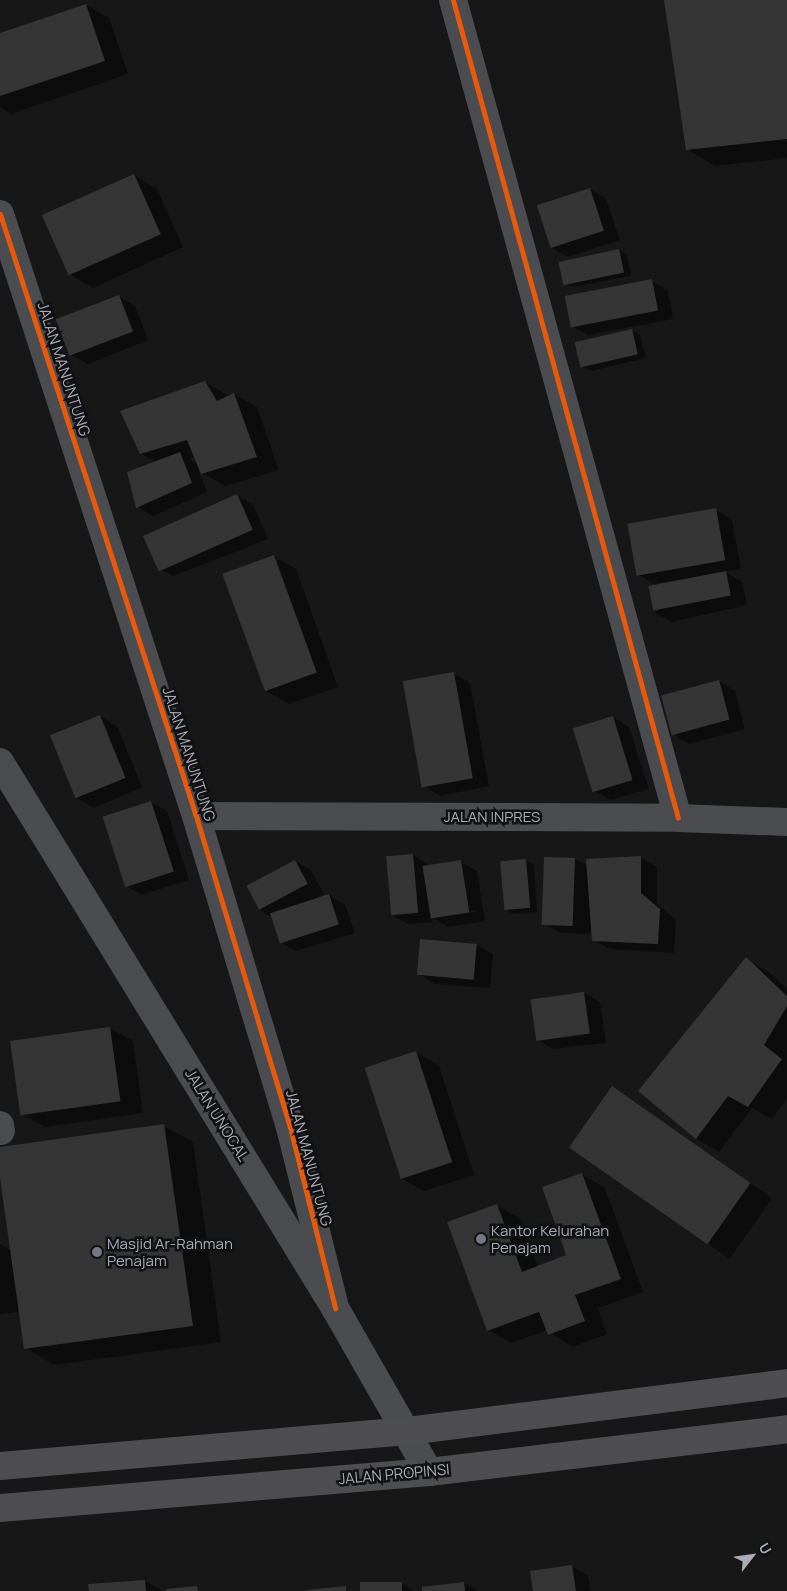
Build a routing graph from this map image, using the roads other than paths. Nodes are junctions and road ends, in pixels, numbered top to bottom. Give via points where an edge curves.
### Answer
1 (453, 0) edge
2 (0, 214) edge
3 (0, 762) edge
4 (196, 816) junction
5 (678, 818) junction
6 (787, 822) edge
7 (0, 1125) edge
8 (1, 1131) edge
9 (335, 1308) junction
10 (787, 1383) edge
11 (787, 1428) edge
12 (408, 1431) junction
13 (0, 1466) edge
14 (429, 1472) junction
15 (0, 1508) edge

1 - 5 street
2 - 4 street, JALAN MANUNTUNG
3 - 9 street, JALAN UNOCAL
4 - 5 street, JALAN INPRES
4 - 9 street, JALAN MANUNTUNG via 290,1127
5 - 6 street, JALAN INPRES
7 - 8 street
9 - 12 street, JALAN UNOCAL
10 - 12 highway
11 - 14 highway, JALAN PROPINSI
12 - 13 highway
12 - 14 street, JALAN UNOCAL
14 - 15 highway, JALAN PROPINSI

